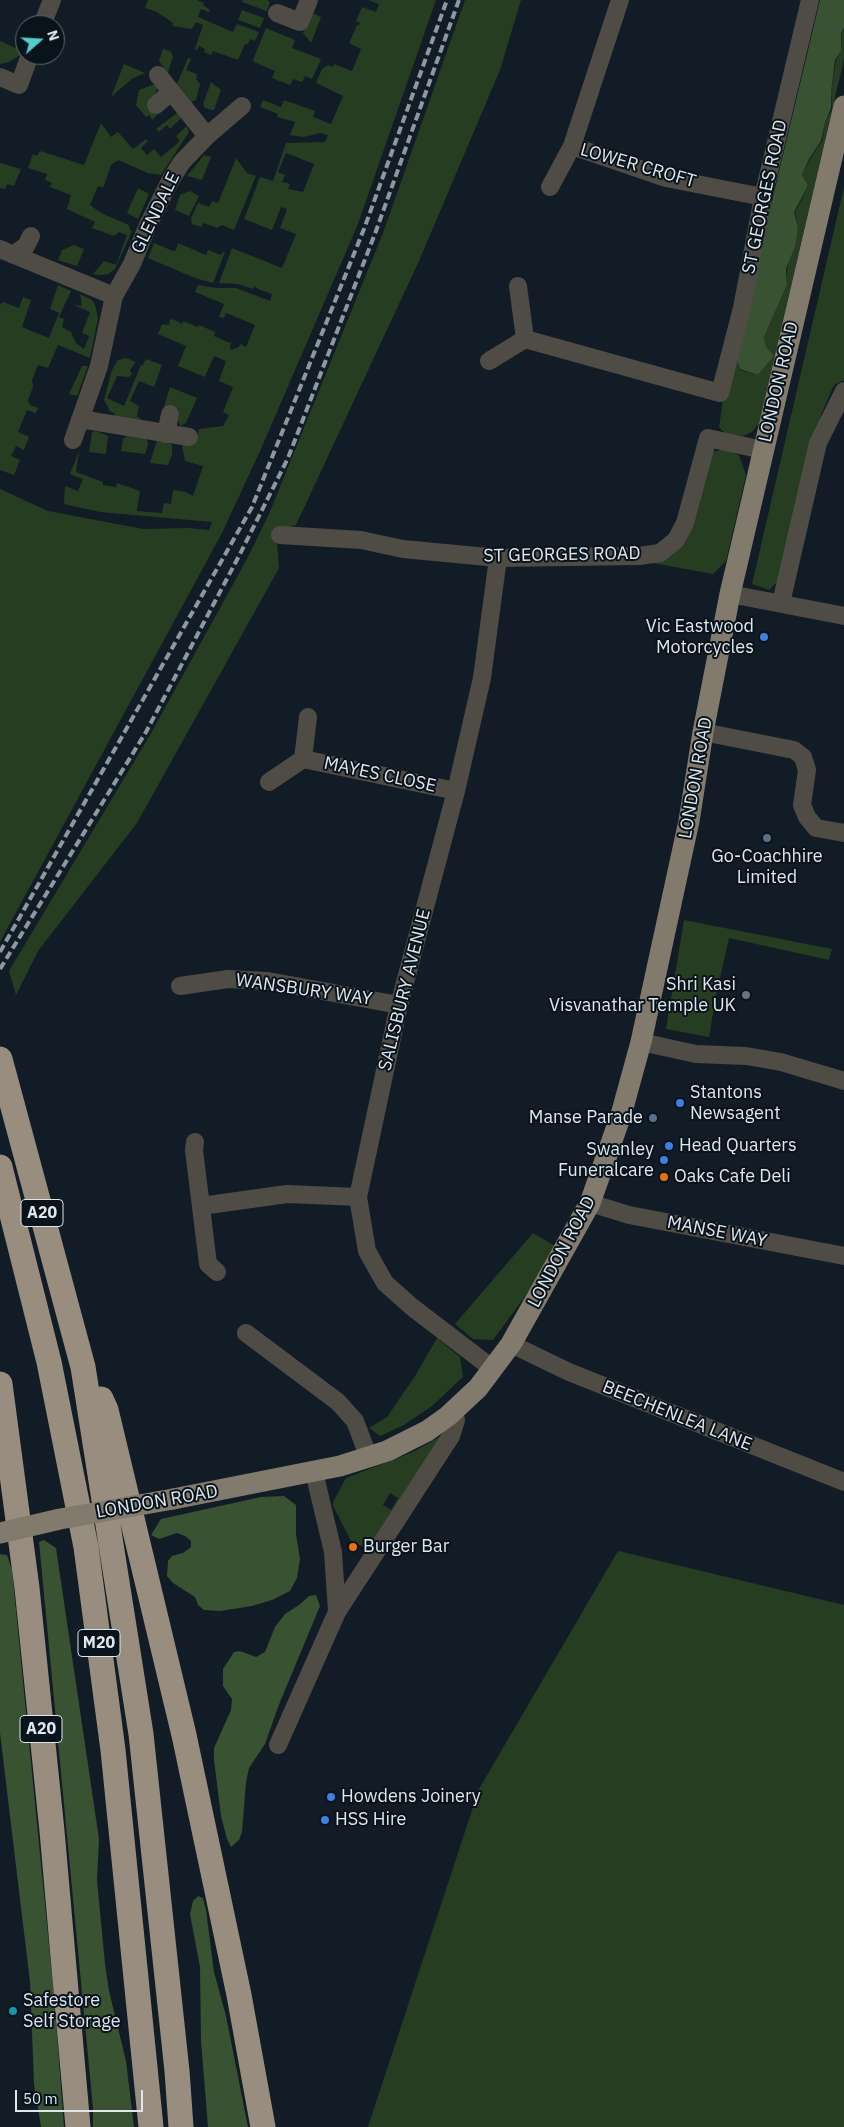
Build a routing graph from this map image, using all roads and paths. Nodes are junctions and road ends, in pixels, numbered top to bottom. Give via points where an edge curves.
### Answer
1 (52, 0) edge
2 (309, 0) edge
3 (620, 0) edge
4 (810, 0) edge
5 (277, 13) dead end
6 (46, 15) edge
7 (26, 65) edge
8 (158, 75) dead end
9 (0, 77) edge
10 (171, 92) junction
11 (156, 105) dead end
12 (242, 106) dead end
13 (844, 106) edge
14 (207, 136) junction
15 (572, 146) junction
16 (550, 187) dead end
17 (763, 197) junction
18 (31, 236) dead end
19 (7, 252) edge
20 (518, 286) dead end
21 (114, 296) junction
22 (525, 339) junction
23 (489, 361) dead end
24 (844, 392) edge
25 (170, 414) dead end
26 (80, 419) junction
27 (166, 434) junction
28 (189, 437) dead end
29 (72, 440) dead end
30 (763, 450) junction
31 (280, 535) dead end
32 (498, 558) junction
33 (730, 594) junction
34 (781, 603) junction
35 (844, 616) edge
36 (308, 717) dead end
37 (703, 732) junction
38 (303, 759) junction
39 (269, 782) dead end
40 (456, 791) junction
41 (844, 833) edge
42 (180, 986) dead end
43 (399, 1005) junction
44 (641, 1042) junction
45 (0, 1059) edge
46 (844, 1081) edge
47 (195, 1142) dead end
48 (0, 1167) edge
49 (358, 1197) junction
50 (590, 1203) junction
51 (201, 1206) junction
52 (844, 1256) edge
53 (217, 1272) dead end
54 (246, 1333) dead end
55 (511, 1344) junction
56 (83, 1366) junction
57 (493, 1369) junction
58 (0, 1384) edge
59 (454, 1411) junction
60 (369, 1458) junction
61 (314, 1472) junction
62 (844, 1482) edge
63 (0, 1533) edge
64 (337, 1612) junction
65 (278, 1744) dead end
66 (78, 2127) edge
67 (152, 2127) edge
68 (181, 2127) edge
69 (263, 2127) edge

1 - 6 street
2 - 5 street via 300,22
3 - 15 street, LOWER CROFT
4 - 17 street, ST GEORGES ROAD
7 - 9 street via 19,85
8 - 10 street
10 - 11 street
10 - 14 street
12 - 14 street, GLENDALE
13 - 30 main road, LONDON ROAD
14 - 21 street, GLENDALE via 171,179
15 - 16 street, LOWER CROFT
15 - 17 street, LOWER CROFT via 666,178
17 - 22 street, ST GEORGES ROAD via 742,308 720,393
18 - 19 street via 26,246
19 - 21 street
20 - 22 street
21 - 26 street, GLENDALE via 99,366
22 - 23 street
24 - 34 street via 818,443
25 - 27 street
26 - 27 street
26 - 29 street, GLENDALE
27 - 28 street
30 - 32 street, ST GEORGES ROAD via 708,438 685,523 676,540 660,552 639,556
30 - 33 main road, LONDON ROAD
31 - 32 street, ST GEORGES ROAD via 362,540 403,548
32 - 40 street, SALISBURY AVENUE via 482,678
33 - 34 street
33 - 37 main road, LONDON ROAD
34 - 35 street
36 - 38 street, MAYES CLOSE
37 - 41 street via 794,750 803,757 808,770 802,805 807,817 816,828
37 - 44 main road, LONDON ROAD via 689,821
38 - 39 street, MAYES CLOSE
38 - 40 street, MAYES CLOSE
40 - 43 street, SALISBURY AVENUE
42 - 43 street, WANSBURY WAY via 228,979 268,981
43 - 49 street, SALISBURY AVENUE
44 - 46 street via 696,1054 746,1056 781,1062
44 - 50 main road, LONDON ROAD
45 - 56 highway, A20
47 - 51 street
48 - 67 highway, M20 via 49,1362 86,1547 113,1750
49 - 51 street via 286,1194
49 - 57 street, SALISBURY AVENUE via 367,1251 386,1283 412,1308
50 - 52 street, MANSE WAY via 629,1215
50 - 55 main road, LONDON ROAD
51 - 53 street via 208,1264
54 - 60 street via 338,1402 355,1421
55 - 57 main road, LONDON ROAD
55 - 62 street, BEECHENLEA LANE via 568,1372
56 - 68 highway, M20 via 141,1734 178,2071
56 - 69 highway, A20 via 106,1410 184,1735 239,1995
57 - 59 main road, LONDON ROAD
58 - 66 highway, A20 via 27,1588
59 - 60 main road, LONDON ROAD via 409,1441
59 - 64 street via 456,1420 451,1436
60 - 61 main road, LONDON ROAD
61 - 63 main road, LONDON ROAD, bridge
61 - 64 street via 333,1552
64 - 65 street

